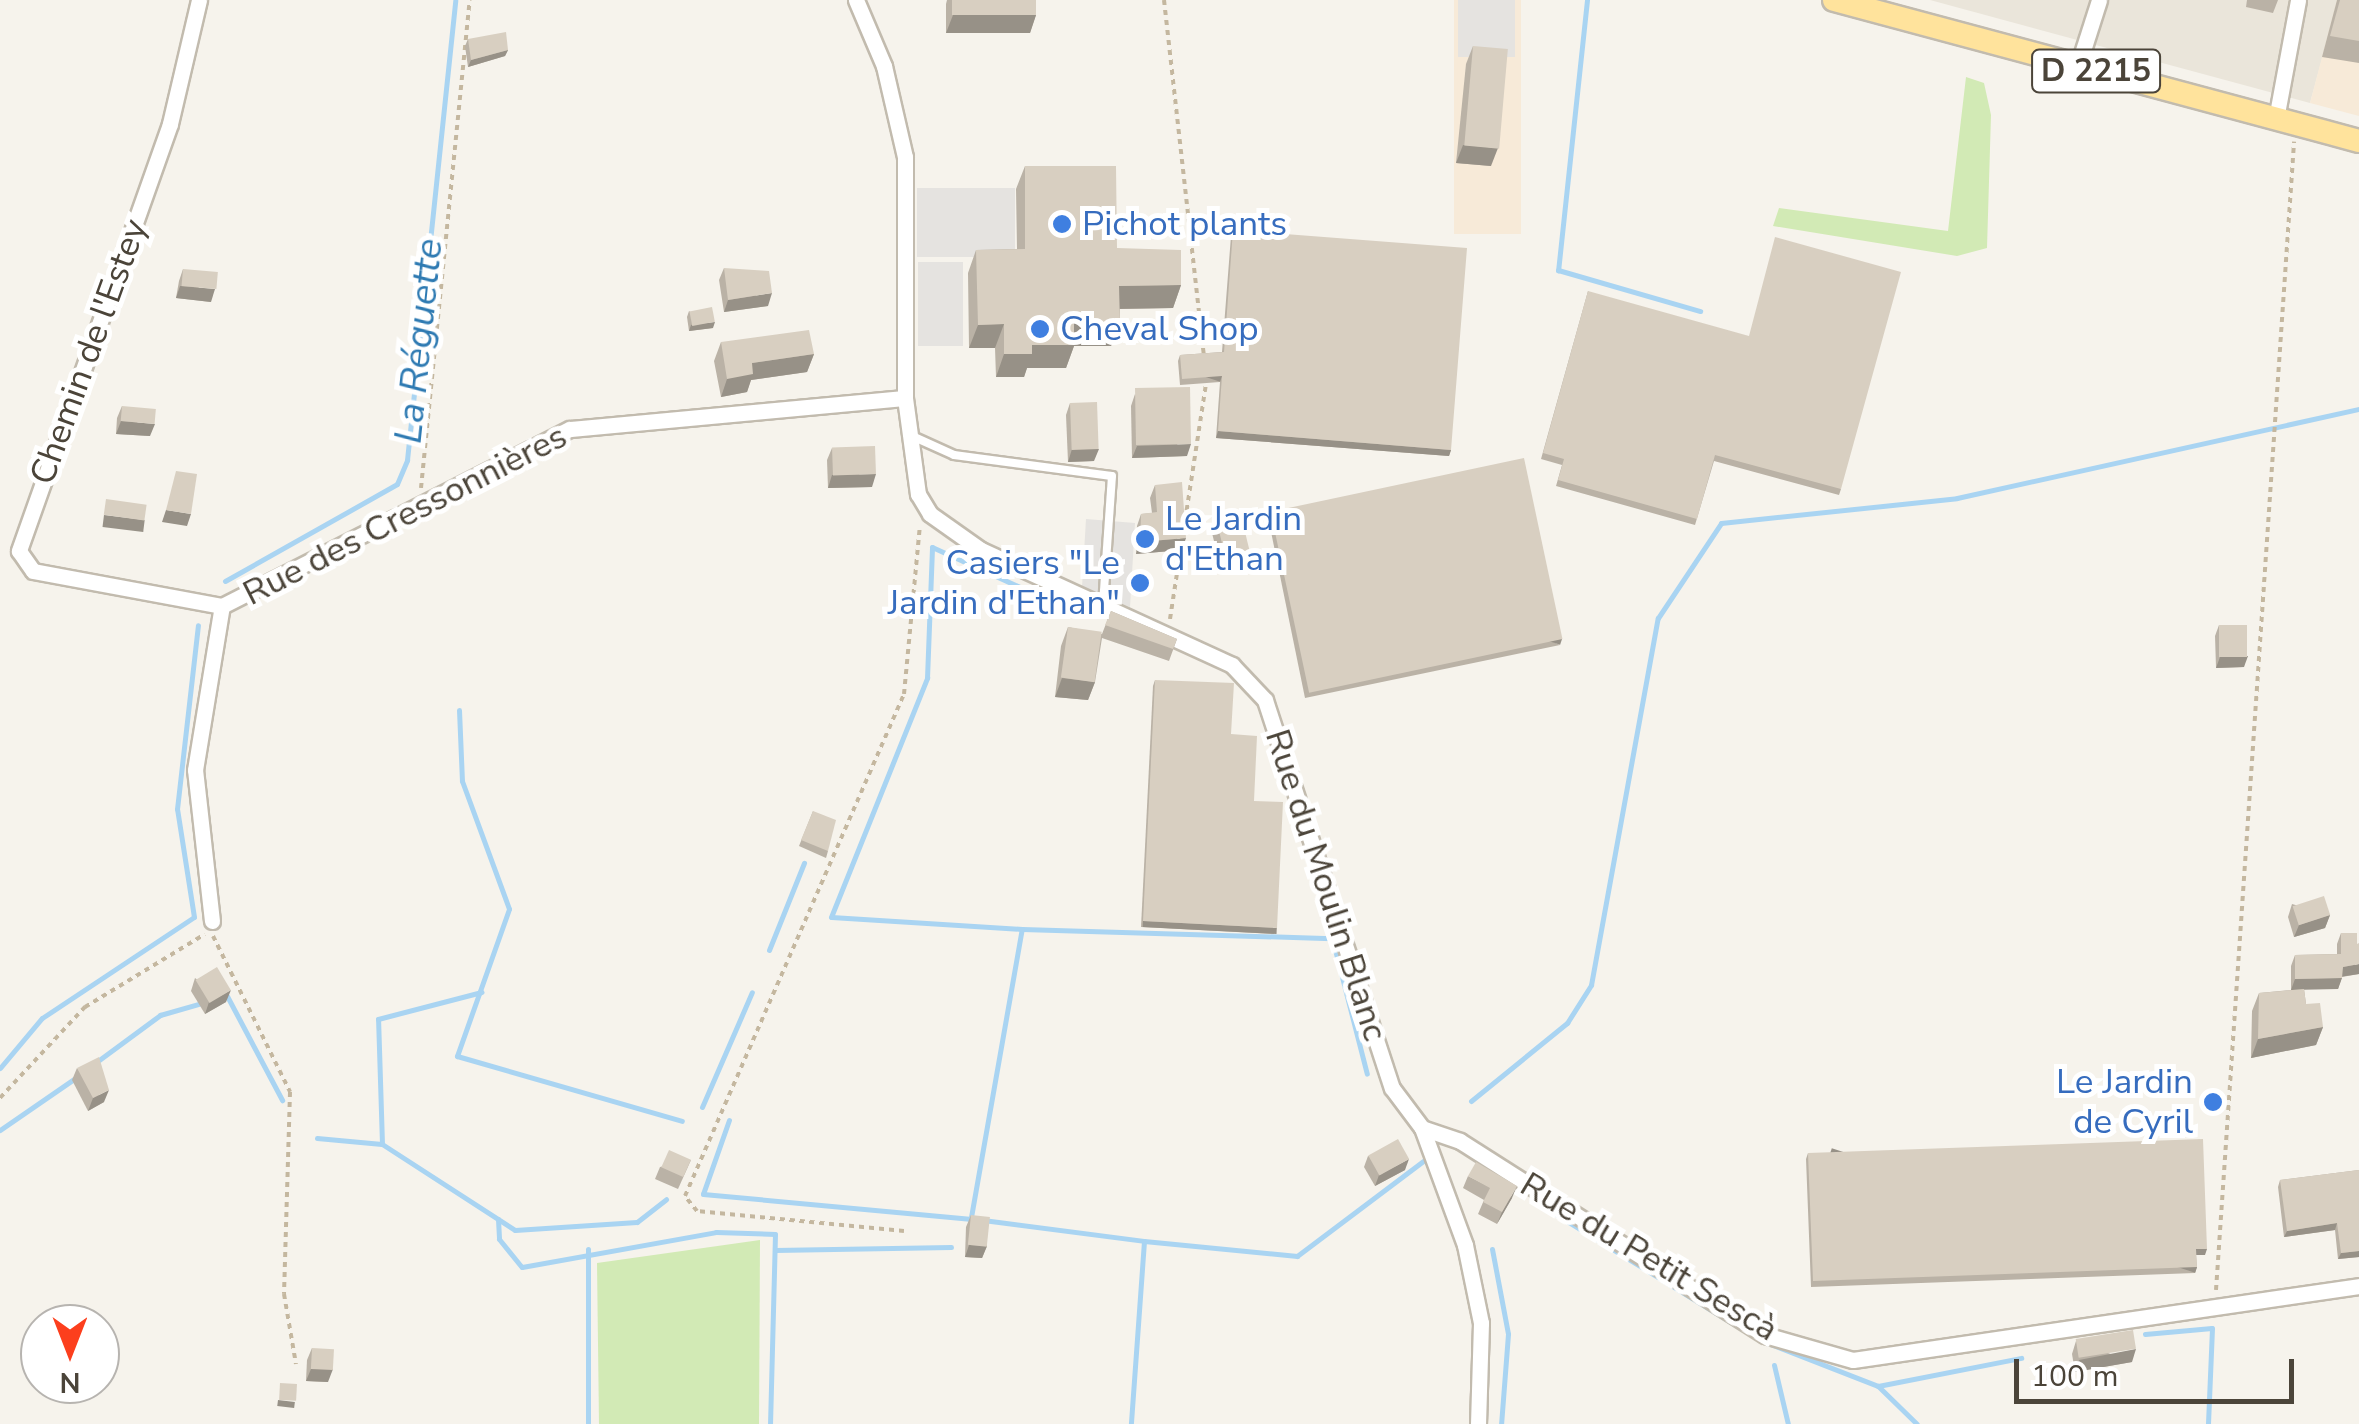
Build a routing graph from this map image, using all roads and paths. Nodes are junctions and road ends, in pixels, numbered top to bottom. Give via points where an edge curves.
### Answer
1 (199, 0) edge
2 (470, 0) edge
3 (856, 0) edge
4 (1164, 0) edge
5 (1834, 0) edge
6 (2099, 0) edge
7 (2298, 0) edge
8 (2078, 66) junction
9 (2285, 122) junction
10 (2359, 141) edge
11 (905, 398) junction
12 (908, 434) junction
13 (419, 504) junction
14 (930, 514) junction
15 (222, 606) junction
16 (1103, 606) junction
17 (1168, 634) junction
18 (212, 921) junction
19 (0, 1098) edge
20 (1422, 1128) junction
21 (904, 1231) dead end
22 (2359, 1286) edge
23 (2215, 1305) junction
24 (296, 1364) dead end
25 (1478, 1424) edge

1 - 15 street, Chemin de l'Estey via 170,124 19,551 33,571
2 - 13 path
3 - 11 street via 884,66 905,157
4 - 17 path via 1208,380
5 - 8 main road, D 2215
6 - 8 street
7 - 9 street
8 - 9 main road, D 2215
9 - 10 main road, D 2215
9 - 23 path
11 - 12 street
11 - 13 street, Rue des Cressonnières via 570,429
12 - 14 street via 911,473
12 - 16 lane via 966,457 1112,476
13 - 15 street, Rue des Cressonnières
14 - 16 street, Rue du Moulin Blanc via 981,550
14 - 21 path via 918,528 916,638 904,694 685,1196 697,1211
15 - 18 street, Rue des Cressonnières via 195,770
16 - 17 street, Rue du Moulin Blanc
17 - 20 street, Rue du Moulin Blanc via 1232,665 1265,700 1392,1088
18 - 19 path via 196,943 71,1018
18 - 24 path via 216,957 290,1092 284,1294
20 - 23 street, Rue du Petit Sescà via 1460,1141 1765,1336 1853,1360
20 - 25 street, Rue du Moulin Blanc via 1474,1284
22 - 23 street, Rue du Petit Sescà

